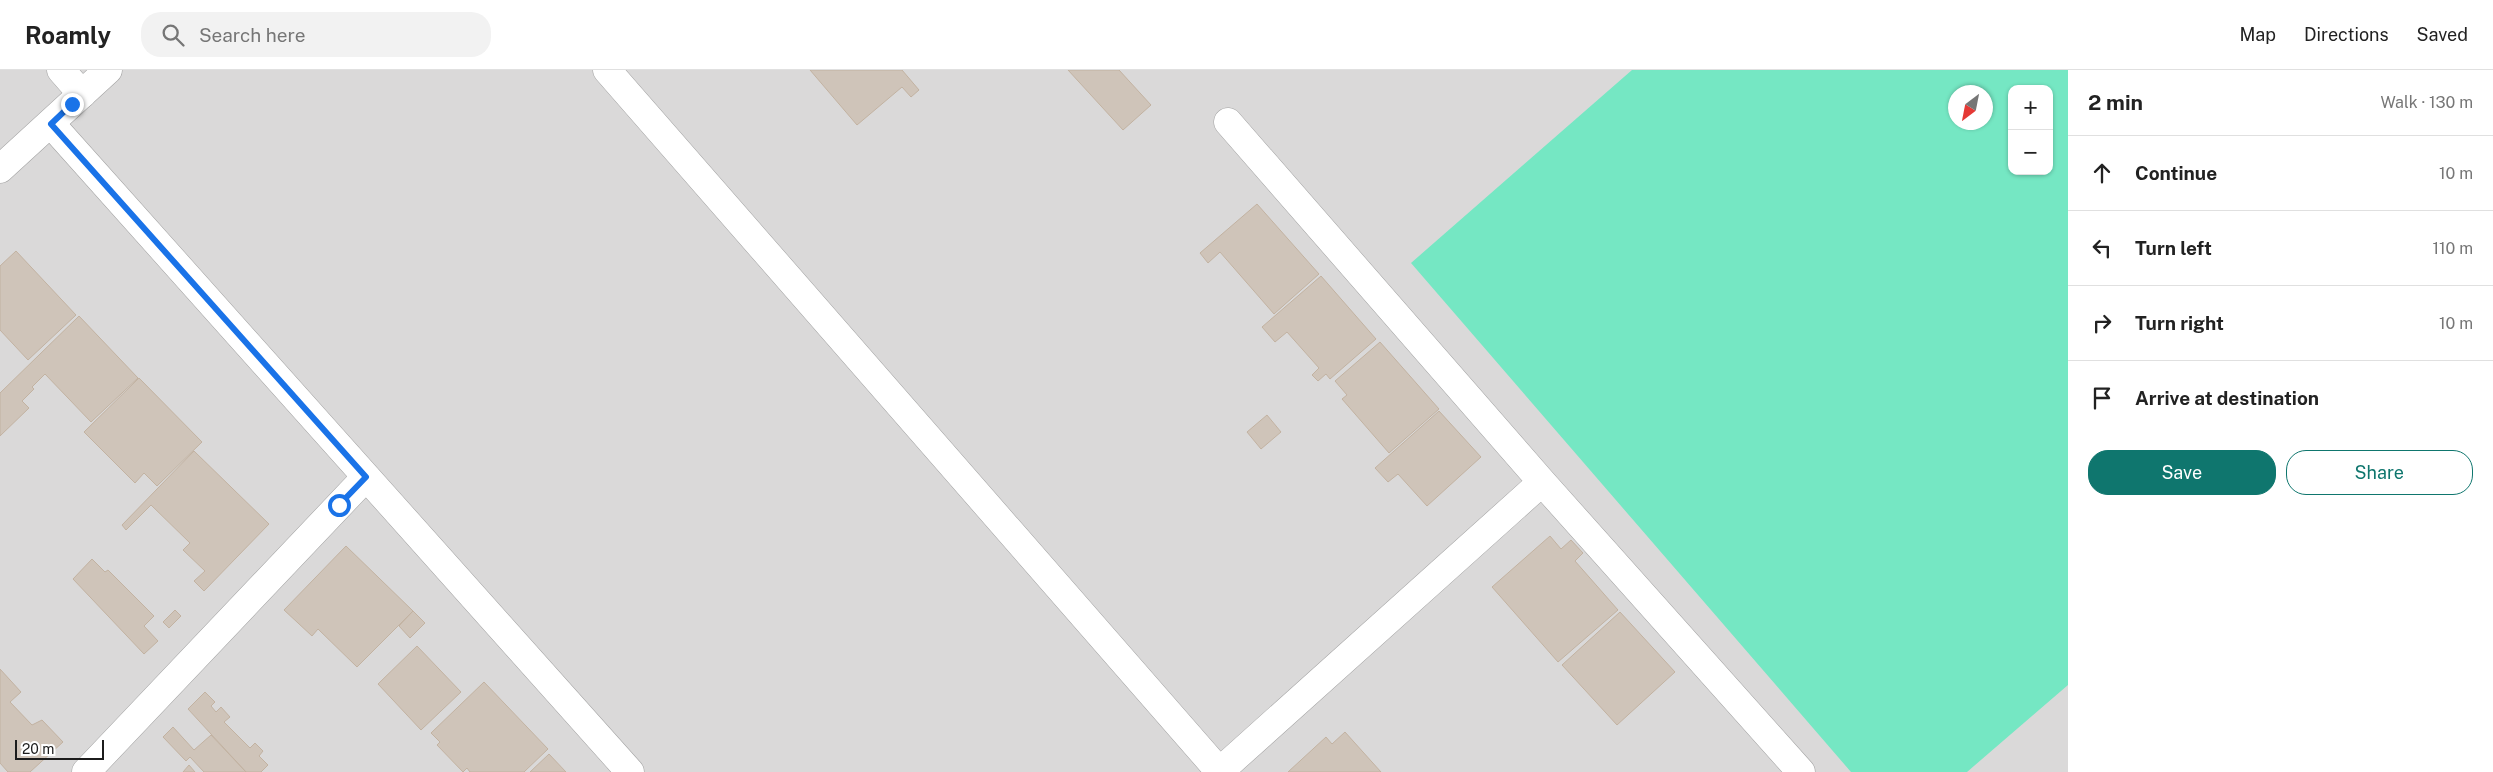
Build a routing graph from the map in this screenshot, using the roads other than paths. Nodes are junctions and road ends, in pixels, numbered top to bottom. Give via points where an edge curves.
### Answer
1 (61, 70) edge
2 (108, 70) edge
3 (607, 70) edge
4 (82, 94) junction
5 (1228, 122) dead end
6 (51, 124) junction
7 (0, 170) edge
8 (366, 477) junction
9 (1542, 482) junction
10 (86, 772) edge
11 (630, 772) edge
12 (1220, 772) edge
13 (1801, 772) edge

1 - 4 street
2 - 4 street
3 - 12 street
4 - 6 street
5 - 9 street
6 - 7 street
6 - 8 street
8 - 10 street
8 - 11 street
9 - 12 street
9 - 13 street

